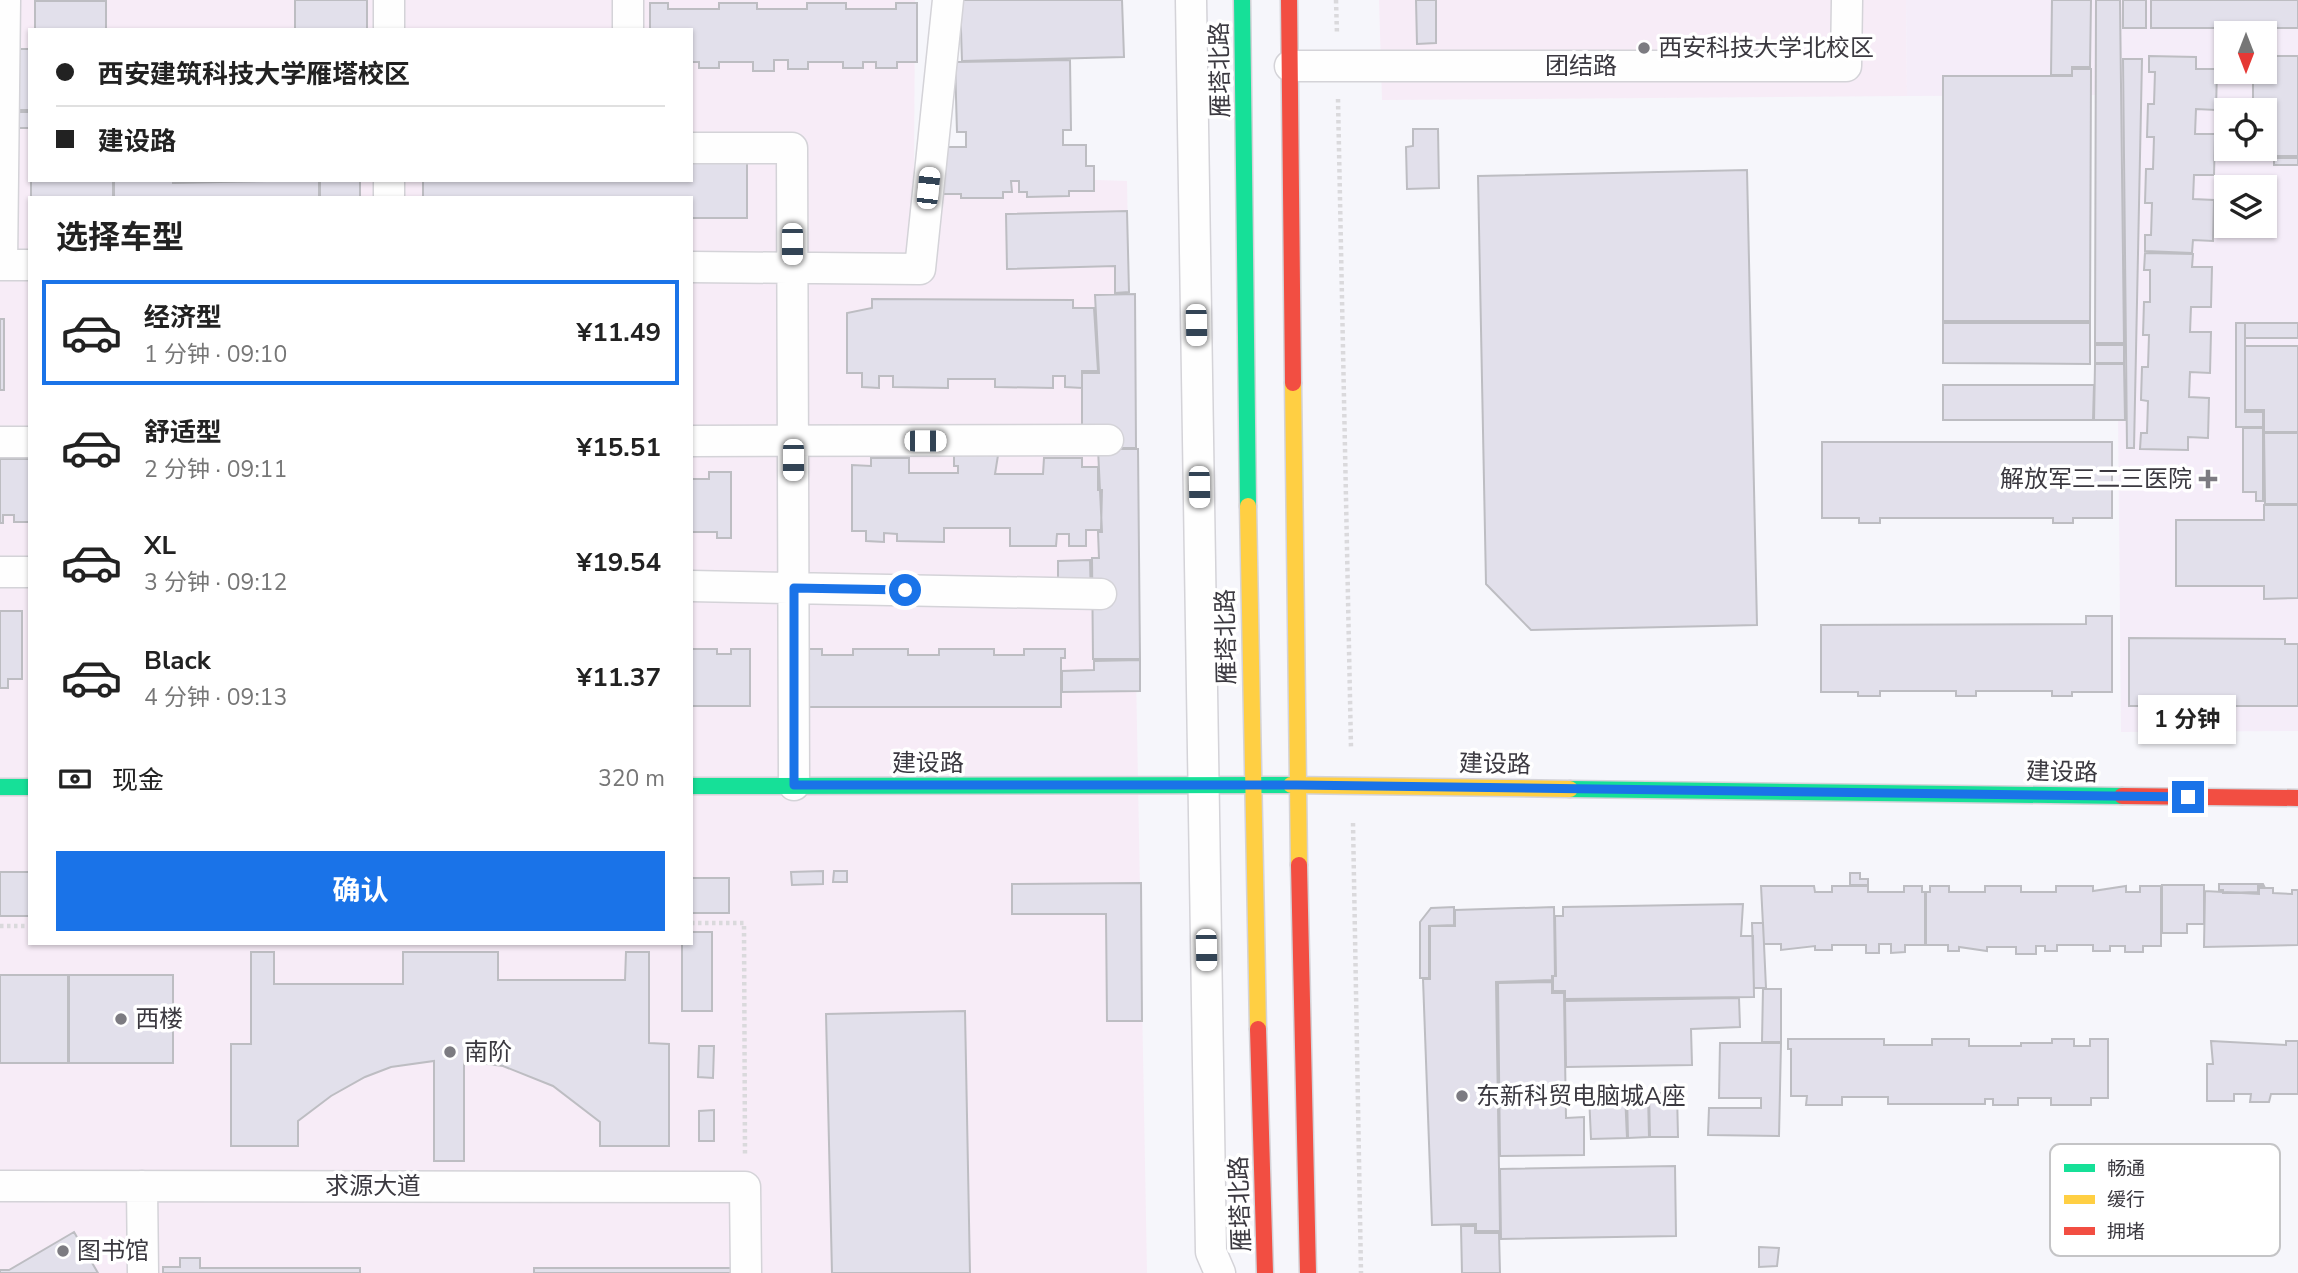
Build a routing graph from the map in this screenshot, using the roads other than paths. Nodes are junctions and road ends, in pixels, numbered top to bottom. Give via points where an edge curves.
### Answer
1 (5, 0) edge
2 (389, 0) edge
3 (628, 0) edge
4 (948, 0) edge
5 (1191, 0) edge
6 (1242, 0) edge
7 (1289, 0) edge
8 (1847, 0) edge
9 (389, 28) edge
10 (628, 28) edge
11 (1290, 66) junction
12 (2, 107) edge
13 (693, 148) edge
14 (10, 265) edge
15 (693, 267) edge
16 (792, 268) junction
17 (1108, 440) dead end
18 (693, 441) edge
19 (793, 441) junction
20 (0, 442) edge
21 (28, 442) edge
22 (0, 572) edge
23 (28, 572) edge
24 (693, 586) edge
25 (794, 588) junction
26 (1101, 594) dead end
27 (794, 785) junction
28 (1204, 785) junction
29 (1251, 785) junction
30 (1297, 785) junction
31 (693, 786) edge
32 (0, 787) edge
33 (28, 787) edge
34 (2298, 798) edge
35 (0, 1186) edge
36 (142, 1186) junction
37 (143, 1273) edge
38 (746, 1273) edge
39 (1220, 1273) edge
40 (1265, 1273) edge
41 (1308, 1273) edge

1 - 12 street
2 - 9 street
3 - 10 street
4 - 16 street via 920,269
5 - 28 street
6 - 29 main road, 雁塔北路
7 - 11 main road
8 - 11 street, 团结路 via 1846,66
11 - 30 main road
12 - 14 street
13 - 16 street via 792,148
15 - 16 street
16 - 19 street
17 - 19 street
18 - 19 street
19 - 25 street
20 - 21 street
22 - 23 street
24 - 25 street
25 - 26 street
25 - 27 street
27 - 28 main road, 建设路
27 - 31 main road, 建设路
28 - 29 main road, 建设路
28 - 39 street via 1211,1252
29 - 30 main road, 建设路
29 - 40 main road, 雁塔北路
30 - 34 main road, 建设路
30 - 41 main road
32 - 33 main road
35 - 36 street, 求源大道
36 - 37 street
36 - 38 street, 求源大道 via 746,1187

